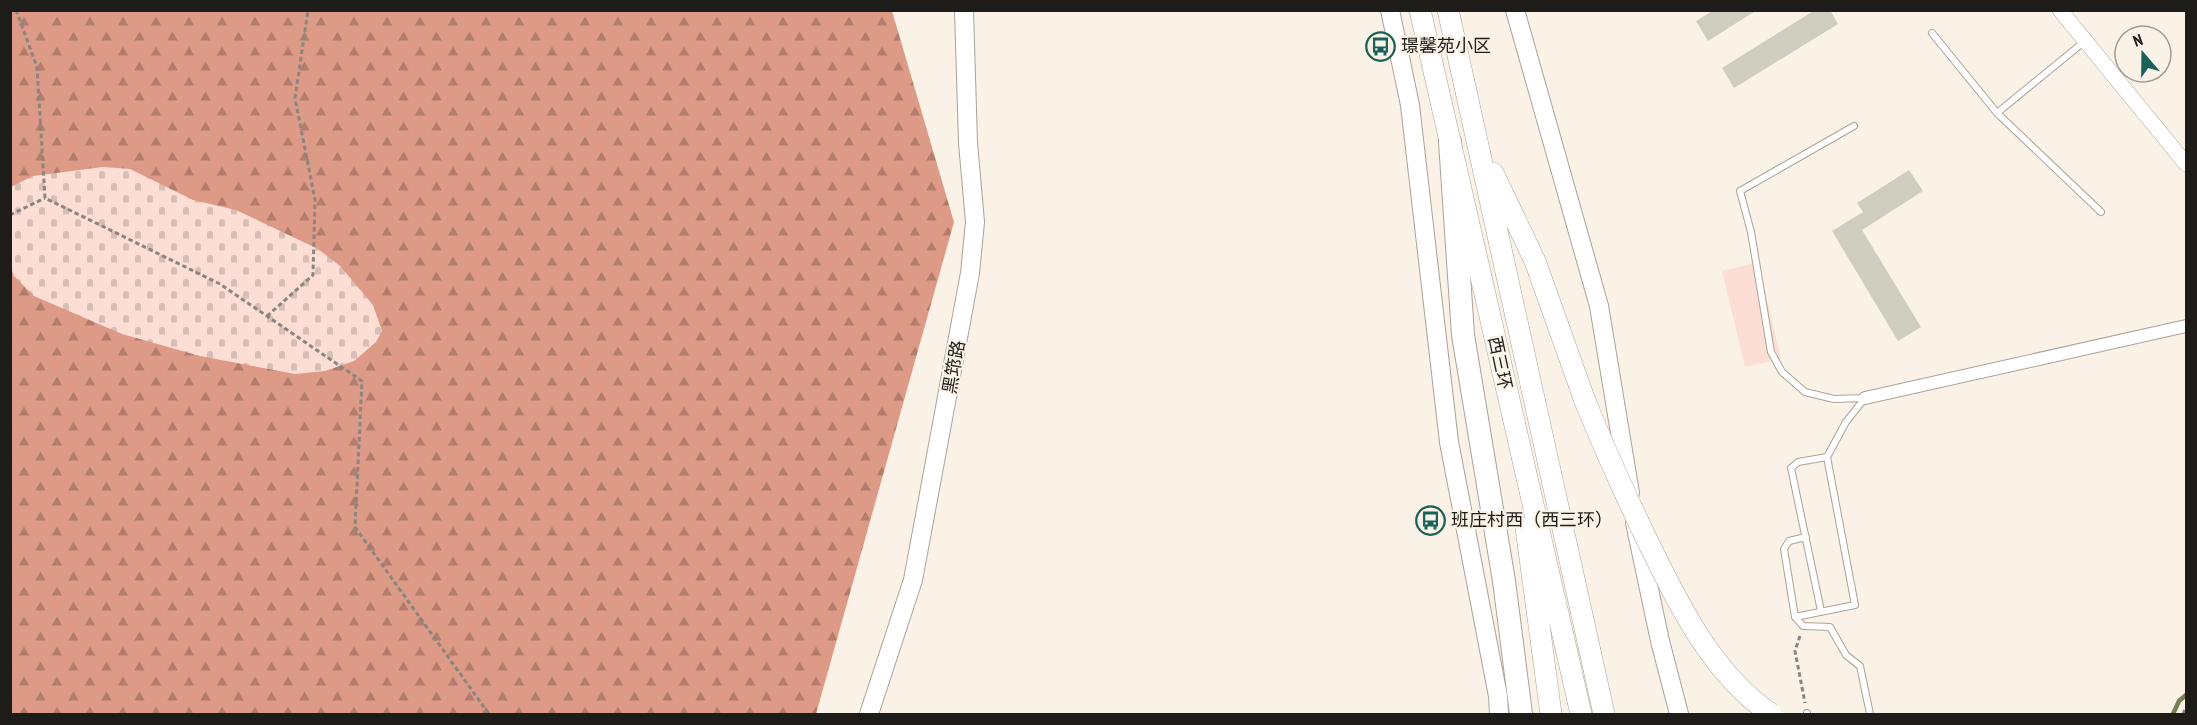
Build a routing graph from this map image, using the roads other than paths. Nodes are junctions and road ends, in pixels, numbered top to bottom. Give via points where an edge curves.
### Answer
1 (964, 10) edge
2 (1390, 10) edge
3 (1420, 10) edge
4 (1448, 10) edge
5 (1515, 10) edge
6 (2060, 10) edge
7 (1932, 33) dead end
8 (2086, 41) junction
9 (1997, 113) junction
10 (1854, 126) dead end
11 (1476, 138) junction
12 (1450, 142) junction
13 (2187, 164) edge
14 (2101, 212) dead end
15 (2187, 326) edge
16 (1865, 398) junction
17 (1514, 423) junction
18 (1827, 457) junction
19 (1806, 537) junction
20 (1821, 611) junction
21 (1794, 617) junction
22 (1520, 710) edge
23 (869, 714) edge
24 (1498, 714) edge
25 (1551, 714) edge
26 (1581, 714) edge
27 (1604, 714) edge
28 (1679, 714) edge
29 (1771, 714) edge
30 (1870, 714) edge

1 - 23 main road, 黑筇路 via 975,222 970,273 913,580
2 - 24 main road via 1410,105 1449,442 1498,696
3 - 12 highway, 西三环
4 - 11 highway, 西三环
5 - 28 main road via 1599,306 1639,549
6 - 8 street
7 - 9 lane
8 - 9 lane
8 - 13 street
9 - 14 lane
10 - 16 lane via 1740,191 1771,352 1782,372 1805,392 1834,399
11 - 27 highway, 西三环
11 - 29 highway, bridge via 1535,261 1610,464 1677,601 1731,679
12 - 17 highway, 西三环
12 - 22 highway via 1463,335 1504,581
15 - 16 street
16 - 18 lane
17 - 25 highway
17 - 26 highway, 西三环
18 - 19 lane via 1798,462 1791,468
18 - 20 lane via 1855,605
19 - 20 lane
19 - 21 lane via 1789,541 1784,549
20 - 21 lane
21 - 30 lane via 1803,626 1830,627 1846,655 1860,666

